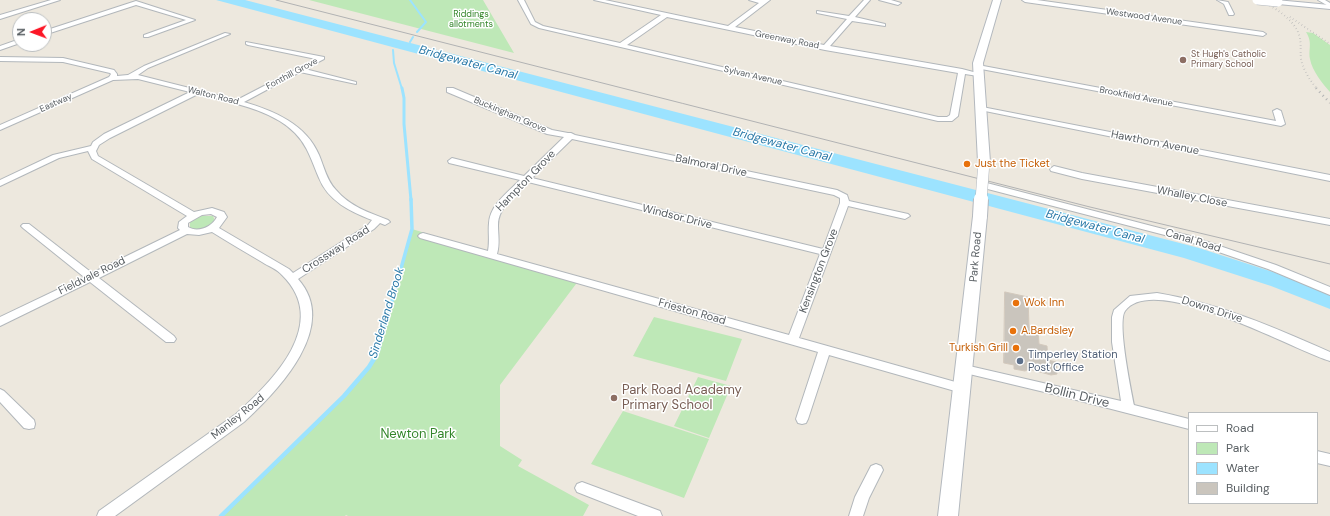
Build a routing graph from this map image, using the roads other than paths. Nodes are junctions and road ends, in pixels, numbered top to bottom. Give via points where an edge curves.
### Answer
1 (57, 0) edge
2 (521, 0) edge
3 (597, 0) edge
4 (752, 0) edge
5 (867, 0) edge
6 (882, 0) edge
7 (997, 0) edge
8 (1024, 0) edge
9 (1220, 0) edge
10 (1257, 0) edge
11 (1321, 0) edge
12 (765, 1) edge
13 (898, 3) dead end
14 (1330, 6) edge
15 (819, 11) dead end
16 (1231, 14) dead end
17 (666, 15) junction
18 (0, 17) edge
19 (851, 18) junction
20 (883, 25) dead end
21 (730, 28) junction
22 (52, 31) edge
23 (227, 34) dead end
24 (1263, 34) dead end
25 (146, 36) dead end
26 (248, 43) dead end
27 (12, 44) edge
28 (621, 46) junction
29 (0, 48) edge
30 (825, 48) junction
31 (0, 59) edge
32 (299, 70) junction
33 (962, 71) junction
34 (978, 71) junction
35 (131, 76) junction
36 (112, 78) junction
37 (354, 83) dead end
38 (450, 90) dead end
39 (196, 92) junction
40 (238, 102) junction
41 (980, 108) junction
42 (1277, 111) dead end
43 (0, 128) edge
44 (571, 135) junction
45 (93, 148) junction
46 (452, 161) dead end
47 (1054, 170) dead end
48 (1330, 178) edge
49 (526, 180) junction
50 (0, 183) edge
51 (983, 185) junction
52 (845, 203) junction
53 (193, 216) junction
54 (905, 216) dead end
55 (382, 221) joint
56 (1330, 222) edge
57 (26, 226) dead end
58 (212, 228) junction
59 (185, 231) junction
60 (423, 236) dead end
61 (827, 254) junction
62 (491, 255) junction
63 (90, 277) junction
64 (292, 277) junction
65 (1330, 291) edge
66 (0, 322) edge
67 (170, 339) dead end
68 (793, 340) junction
69 (825, 349) junction
70 (1330, 357) edge
71 (965, 369) junction
72 (962, 388) junction
73 (0, 394) edge
74 (1128, 409) junction
75 (802, 419) dead end
76 (29, 424) dead end
77 (1188, 424) edge
78 (1318, 457) edge
79 (1330, 460) edge
80 (876, 470) dead end
81 (582, 488) dead end
82 (104, 516) edge
83 (655, 516) edge
84 (856, 516) edge
85 (948, 516) edge

1 - 18 street
2 - 28 street, Sylvan Avenue via 537,26
3 - 17 street, Greenway Road
4 - 12 street
5 - 19 street
6 - 13 street
7 - 34 main road, Park Road via 987,29
8 - 24 street, Westwood Avenue
9 - 16 street via 1226,3
10 - 14 main road, bridge
11 - 14 street
12 - 21 street
15 - 19 street
17 - 21 street, Greenway Road
17 - 28 street
19 - 20 street
19 - 30 street
21 - 30 street, Greenway Road
22 - 25 street via 136,3 192,20
23 - 35 street via 146,67
26 - 32 street, Fonthill Grove via 322,58
27 - 29 street
28 - 33 street, Sylvan Avenue via 941,119 954,116
30 - 33 street, Greenway Road
31 - 36 street via 69,61 112,71
32 - 37 street
32 - 40 street, Fonthill Grove
33 - 34 street, Greenway Road
34 - 41 main road, Park Road
34 - 42 street, Brookfield Avenue via 1281,124
35 - 36 street, Walton Road
35 - 39 street, Walton Road
36 - 43 street, Eastway
38 - 44 street, Buckingham Grove via 538,128
39 - 40 street, Walton Road
39 - 45 street via 100,140
40 - 55 street, Walton Road via 269,113 297,130 314,153 324,180 332,192 360,212
41 - 48 street, Hawthorn Avenue
41 - 51 main road, Park Road, bridge
44 - 49 street, Hampton Grove
44 - 52 street, Balmoral Drive via 837,193 844,197
45 - 50 street via 57,155
45 - 53 street via 95,157
46 - 49 street, Windsor Drive
47 - 56 street, Whalley Close
49 - 61 street, Windsor Drive
49 - 62 street, Hampton Grove via 495,213 495,248
51 - 65 street, Canal Road via 1187,238 1272,267
51 - 71 main road, Park Road, bridge
52 - 54 street
52 - 61 street, Kensington Grove
53 - 58 street via 212,211 221,214 221,221
53 - 59 street via 184,222
55 - 64 street, Crossway Road
57 - 63 street
58 - 59 street via 200,232
58 - 64 street, Manley Road
59 - 63 street, Fieldvale Road
60 - 62 street, Frieston Road
61 - 68 street, Kensington Grove
62 - 68 street, Frieston Road
63 - 66 street, Fieldvale Road
63 - 67 street
64 - 82 street, Manley Road via 304,296 307,323 298,349 276,384 260,402 240,418
68 - 69 street, Frieston Road
69 - 72 street, Frieston Road
69 - 75 street
70 - 74 street, Downs Drive via 1224,312 1191,301 1159,297 1135,298 1125,301 1117,314 1116,326
71 - 72 main road, Park Road
71 - 74 street, Bollin Drive
72 - 85 main road, Park Road
73 - 76 street
74 - 77 street, Bollin Drive
78 - 79 street
80 - 84 street via 862,497
81 - 83 street

